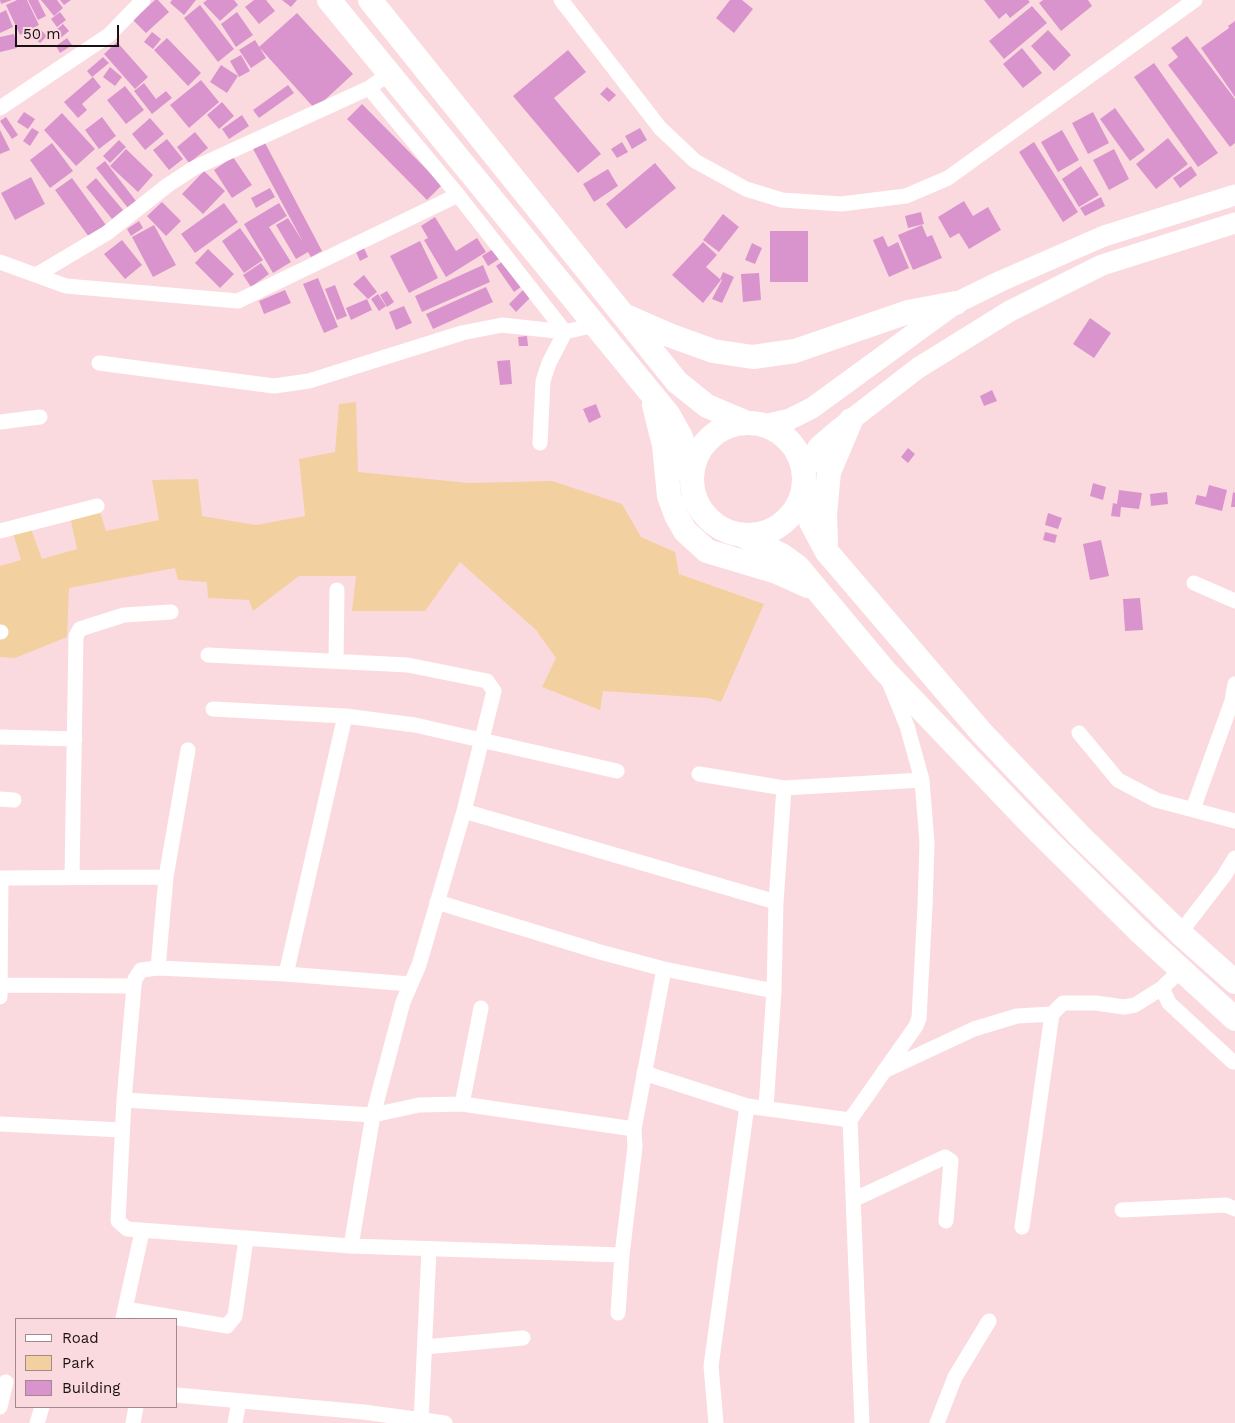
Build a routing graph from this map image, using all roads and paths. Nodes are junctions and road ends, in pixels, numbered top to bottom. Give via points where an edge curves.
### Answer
1 (143, 0) edge
2 (329, 0) edge
3 (370, 0) edge
4 (561, 0) edge
5 (1195, 0) edge
6 (390, 74) junction
7 (369, 88) junction
8 (0, 108) edge
9 (458, 195) junction
10 (1235, 195) edge
11 (1235, 223) edge
12 (0, 262) edge
13 (38, 274) junction
14 (956, 303) junction
15 (626, 316) junction
16 (594, 324) junction
17 (565, 332) junction
18 (100, 363) dead end
19 (650, 391) junction
20 (40, 417) dead end
21 (850, 420) junction
22 (0, 422) edge
23 (754, 423) junction
24 (540, 443) dead end
25 (691, 476) junction
26 (804, 481) junction
27 (97, 506) dead end
28 (0, 531) edge
29 (744, 536) junction
30 (827, 552) junction
31 (1194, 582) dead end
32 (337, 590) dead end
33 (816, 590) junction
34 (1235, 601) edge
35 (171, 612) dead end
36 (208, 654) dead end
37 (336, 661) junction
38 (884, 670) junction
39 (1235, 684) edge
40 (213, 710) dead end
41 (345, 716) junction
42 (1080, 733) dead end
43 (0, 737) edge
44 (75, 739) junction
45 (483, 739) junction
46 (188, 750) dead end
47 (617, 771) dead end
48 (698, 774) dead end
49 (922, 780) junction
50 (784, 788) junction
51 (1193, 809) junction
52 (464, 811) junction
53 (1235, 821) edge
54 (1235, 858) edge
55 (72, 877) junction
56 (166, 877) junction
57 (0, 878) edge
58 (1230, 881) edge
59 (437, 902) junction
60 (776, 902) junction
61 (1180, 933) junction
62 (158, 968) junction
63 (664, 969) junction
64 (1180, 970) junction
65 (286, 974) junction
66 (1235, 982) edge
67 (410, 984) junction
68 (134, 986) junction
69 (1162, 988) junction
70 (0, 989) edge
71 (774, 991) junction
72 (480, 1008) dead end
73 (1052, 1014) junction
74 (1235, 1020) edge
75 (1233, 1062) dead end
76 (882, 1072) junction
77 (644, 1074) junction
78 (124, 1100) junction
79 (462, 1104) junction
80 (747, 1106) junction
81 (766, 1108) junction
82 (373, 1115) junction
83 (850, 1120) junction
84 (0, 1124) edge
85 (634, 1129) junction
86 (122, 1130) junction
87 (855, 1199) junction
88 (1235, 1209) edge
89 (1122, 1210) dead end
90 (946, 1221) dead end
91 (1022, 1227) dead end
92 (142, 1232) junction
93 (246, 1239) junction
94 (351, 1246) junction
95 (429, 1249) junction
96 (622, 1255) junction
97 (618, 1312) dead end
98 (124, 1314) edge
99 (159, 1318) edge
100 (178, 1320) edge
101 (989, 1321) dead end
102 (523, 1338) dead end
103 (425, 1347) junction
104 (7, 1382) edge
105 (178, 1394) edge
106 (239, 1401) junction
107 (0, 1407) edge
108 (42, 1408) edge
109 (136, 1408) edge
110 (361, 1418) edge
111 (421, 1422) edge
112 (38, 1423) edge
113 (133, 1423) edge
114 (235, 1423) edge
115 (445, 1423) edge
116 (716, 1423) edge
117 (862, 1423) edge
118 (937, 1423) edge

1 - 8 street via 109,35
2 - 6 main road
3 - 15 main road
4 - 5 street via 660,128 695,161 746,189 782,200 841,204 906,196 948,178
6 - 7 street
6 - 16 main road
7 - 9 street
7 - 13 street via 194,168 107,233
9 - 13 street via 238,301 66,286
9 - 17 street
10 - 14 main road via 1104,236
11 - 21 main road via 1102,266 1010,311 918,368
12 - 13 street
14 - 15 main road via 908,312 795,351 754,357 691,344
14 - 23 main road via 812,408 790,419
15 - 23 main road via 671,375 692,396 707,406
16 - 17 street
16 - 19 main road
17 - 18 street via 502,325 462,333 309,380 274,386
17 - 24 street via 543,381
19 - 25 main road via 676,425
19 - 33 main road via 664,445 669,496 685,531 706,551 784,575
20 - 22 street
21 - 26 main road via 818,448
21 - 30 main road via 827,483 824,514
23 - 25 main road via 725,427 708,439 696,456
23 - 26 main road via 774,429 791,443 797,452
25 - 29 main road via 694,498 705,517 729,533
26 - 29 main road via 798,505 788,518 776,528
26 - 30 main road via 811,522
27 - 28 street
29 - 33 main road via 790,561
30 - 61 main road via 981,732 1080,836
31 - 34 street
32 - 37 street
33 - 38 main road
35 - 44 street via 124,616 80,628 75,644
36 - 37 street
37 - 45 street via 408,665 487,682 494,691
38 - 49 street via 907,726
38 - 64 main road via 1086,880
39 - 51 street via 1232,701
40 - 41 street
41 - 45 street via 415,725
41 - 65 street
42 - 51 street via 1118,780 1156,800
43 - 44 street
44 - 55 street
45 - 47 street
45 - 52 street
46 - 56 street
48 - 50 street
49 - 50 street
49 - 76 street via 927,842 919,1018
50 - 60 street
51 - 53 street
52 - 59 street
52 - 60 street
54 - 58 street
55 - 56 street
55 - 57 street
56 - 62 street
57 - 70 street
58 - 61 street
59 - 63 street
59 - 67 street via 419,965
60 - 71 street
61 - 66 main road
62 - 65 street
62 - 68 street via 141,970
63 - 71 street
63 - 77 street
64 - 69 street
64 - 74 main road
65 - 67 street
67 - 82 street
68 - 70 street
68 - 78 street
69 - 73 street via 1135,1005 1063,1003
69 - 75 street via 1169,1003
71 - 81 street
72 - 79 street
73 - 76 street via 1017,1016 974,1029
73 - 91 street
76 - 83 street
77 - 80 street
77 - 85 street
78 - 82 street
78 - 86 street
79 - 82 street via 419,1105
79 - 85 street
80 - 81 street
80 - 116 street via 711,1366
81 - 83 street
82 - 94 street
83 - 87 street
84 - 86 street
85 - 96 street via 635,1146
86 - 92 street via 118,1221 127,1229
87 - 90 street via 946,1158 951,1161
87 - 117 street
88 - 89 street via 1226,1205
92 - 93 street
92 - 98 street
93 - 94 street
93 - 100 street via 235,1316 228,1326
94 - 95 street
95 - 96 street
95 - 103 street
96 - 97 street
98 - 99 street
101 - 118 street via 955,1377
102 - 103 street
103 - 111 street
104 - 107 street
105 - 106 street
106 - 110 street
106 - 114 street
108 - 112 street
109 - 113 street
110 - 111 street
111 - 115 street

